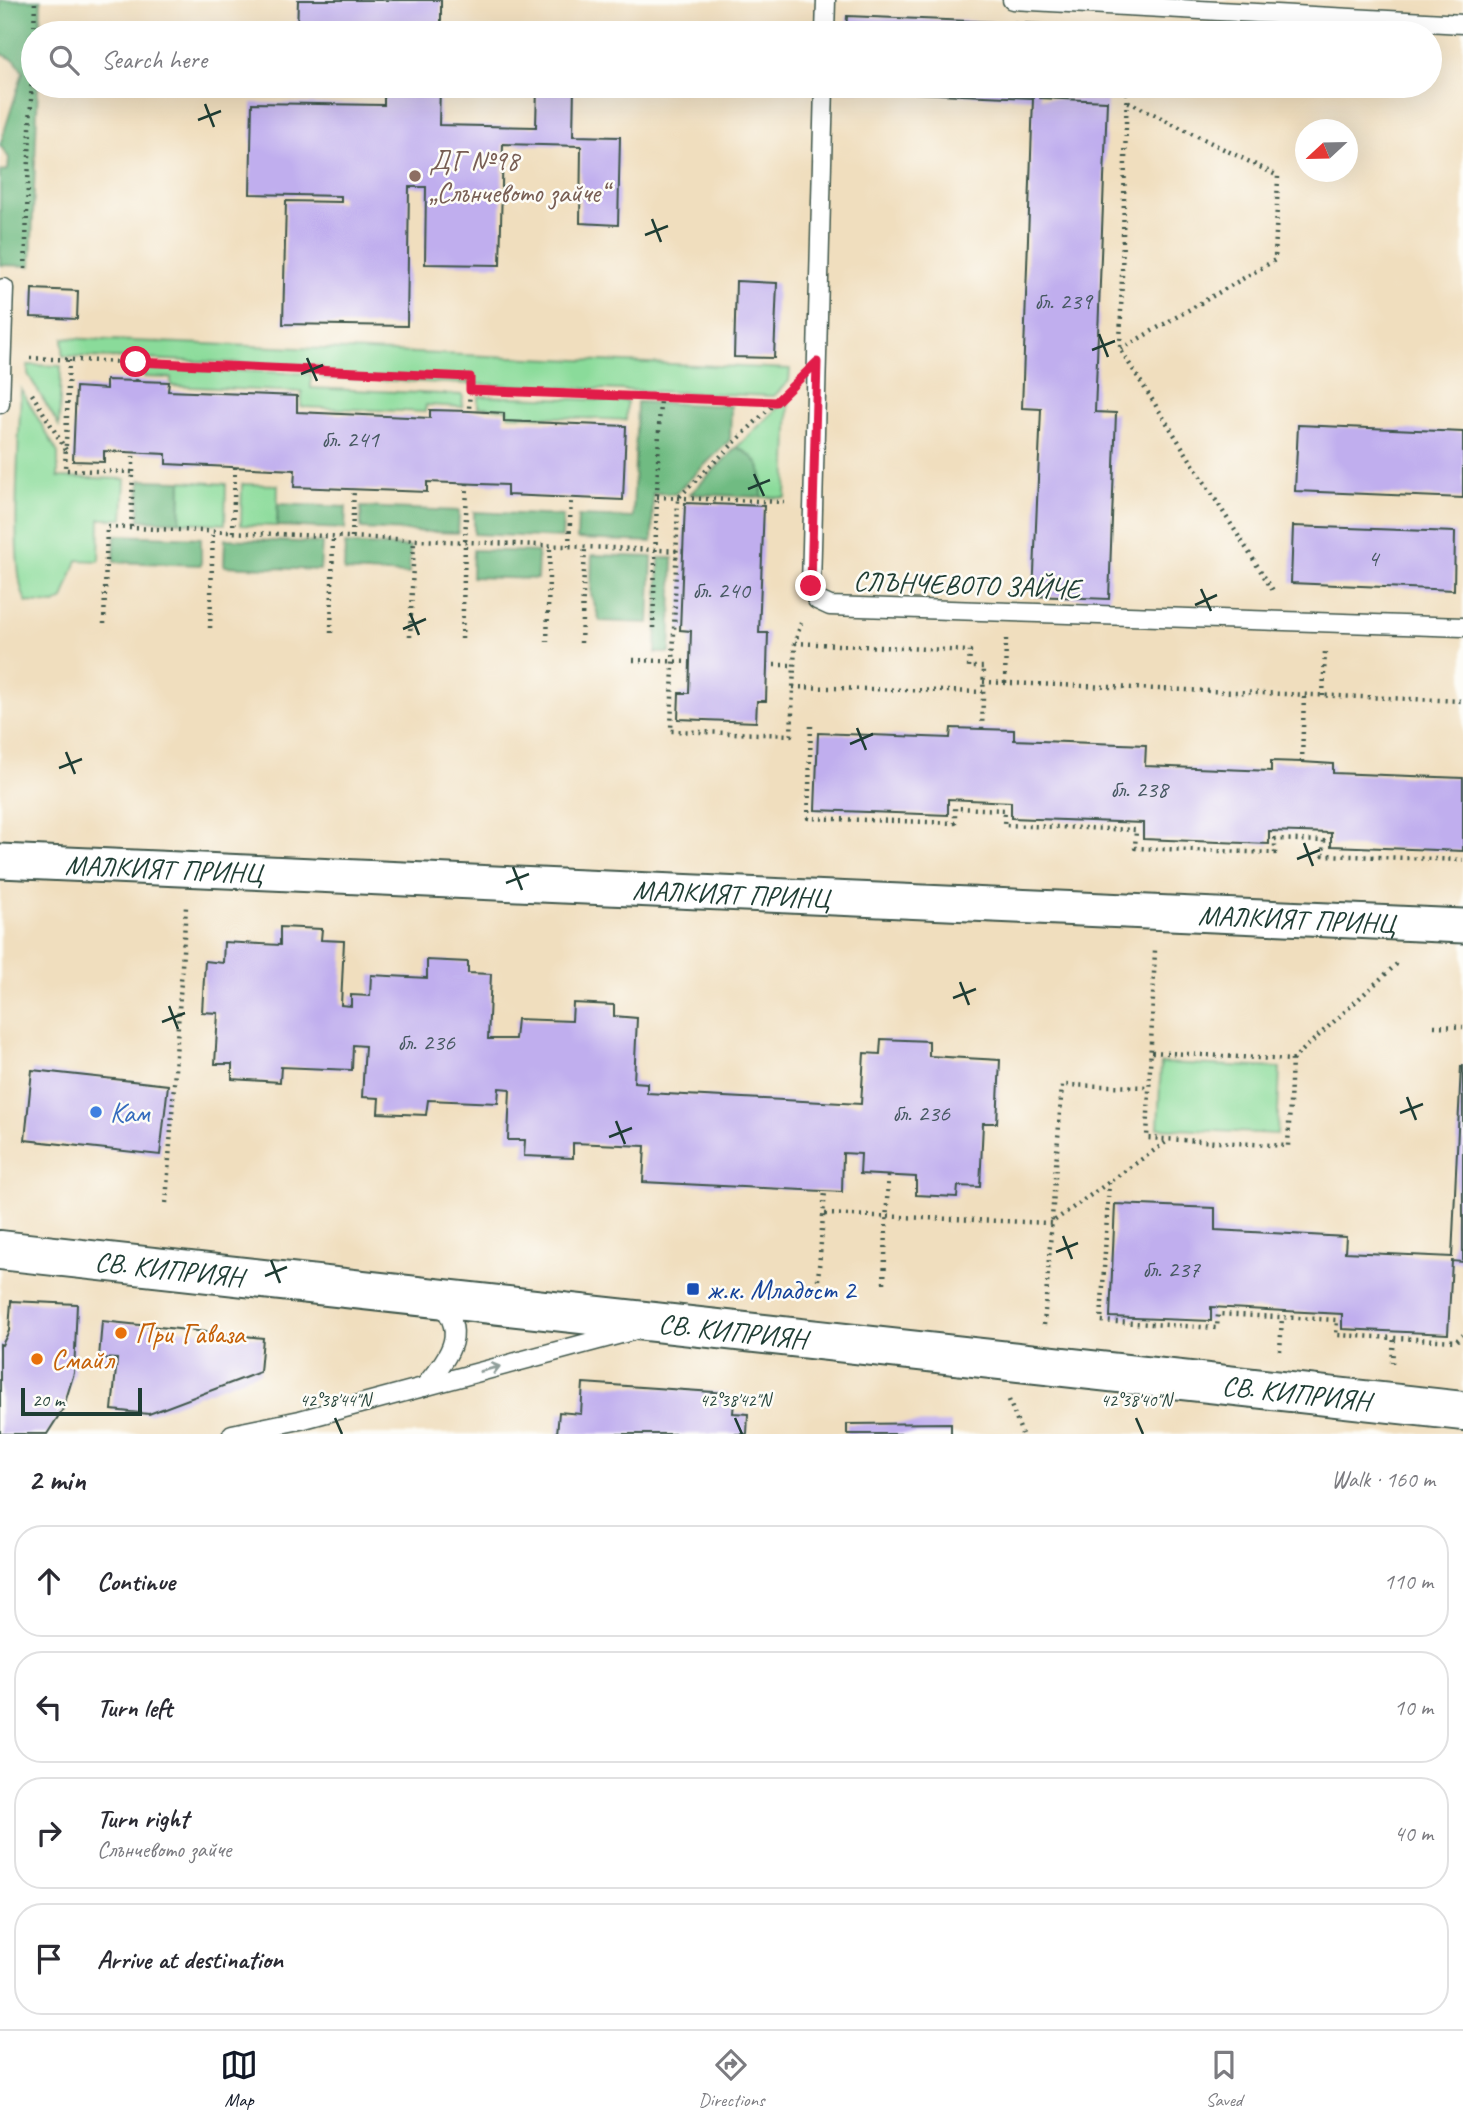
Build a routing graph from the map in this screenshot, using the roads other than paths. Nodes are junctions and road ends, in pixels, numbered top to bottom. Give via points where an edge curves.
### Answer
1 (826, 0) edge
2 (1012, 0) edge
3 (825, 21) edge
4 (1407, 21) edge
5 (1442, 23) edge
6 (1463, 24) edge
7 (824, 98) edge
8 (4, 288) dead end
9 (0, 404) edge
10 (1463, 627) edge
11 (0, 861) edge
12 (1451, 926) edge
13 (0, 1250) edge
14 (434, 1297) junction
15 (661, 1323) junction
16 (424, 1387) junction
17 (1463, 1411) edge
18 (232, 1434) edge

1 - 3 lane
2 - 4 lane
5 - 6 lane
7 - 10 lane, СЛЪНЧЕВОТО ЗАЙЧЕ via 811,586 817,600 830,606
8 - 9 lane
11 - 12 street, МАЛКИЯТ ПРИНЦ
13 - 14 street, СВ. КИПРИЯН
14 - 15 street, СВ. КИПРИЯН
14 - 16 lane via 447,1310 455,1333 446,1360
16 -> 15 lane
15 - 17 street, СВ. КИПРИЯН
16 - 18 lane

